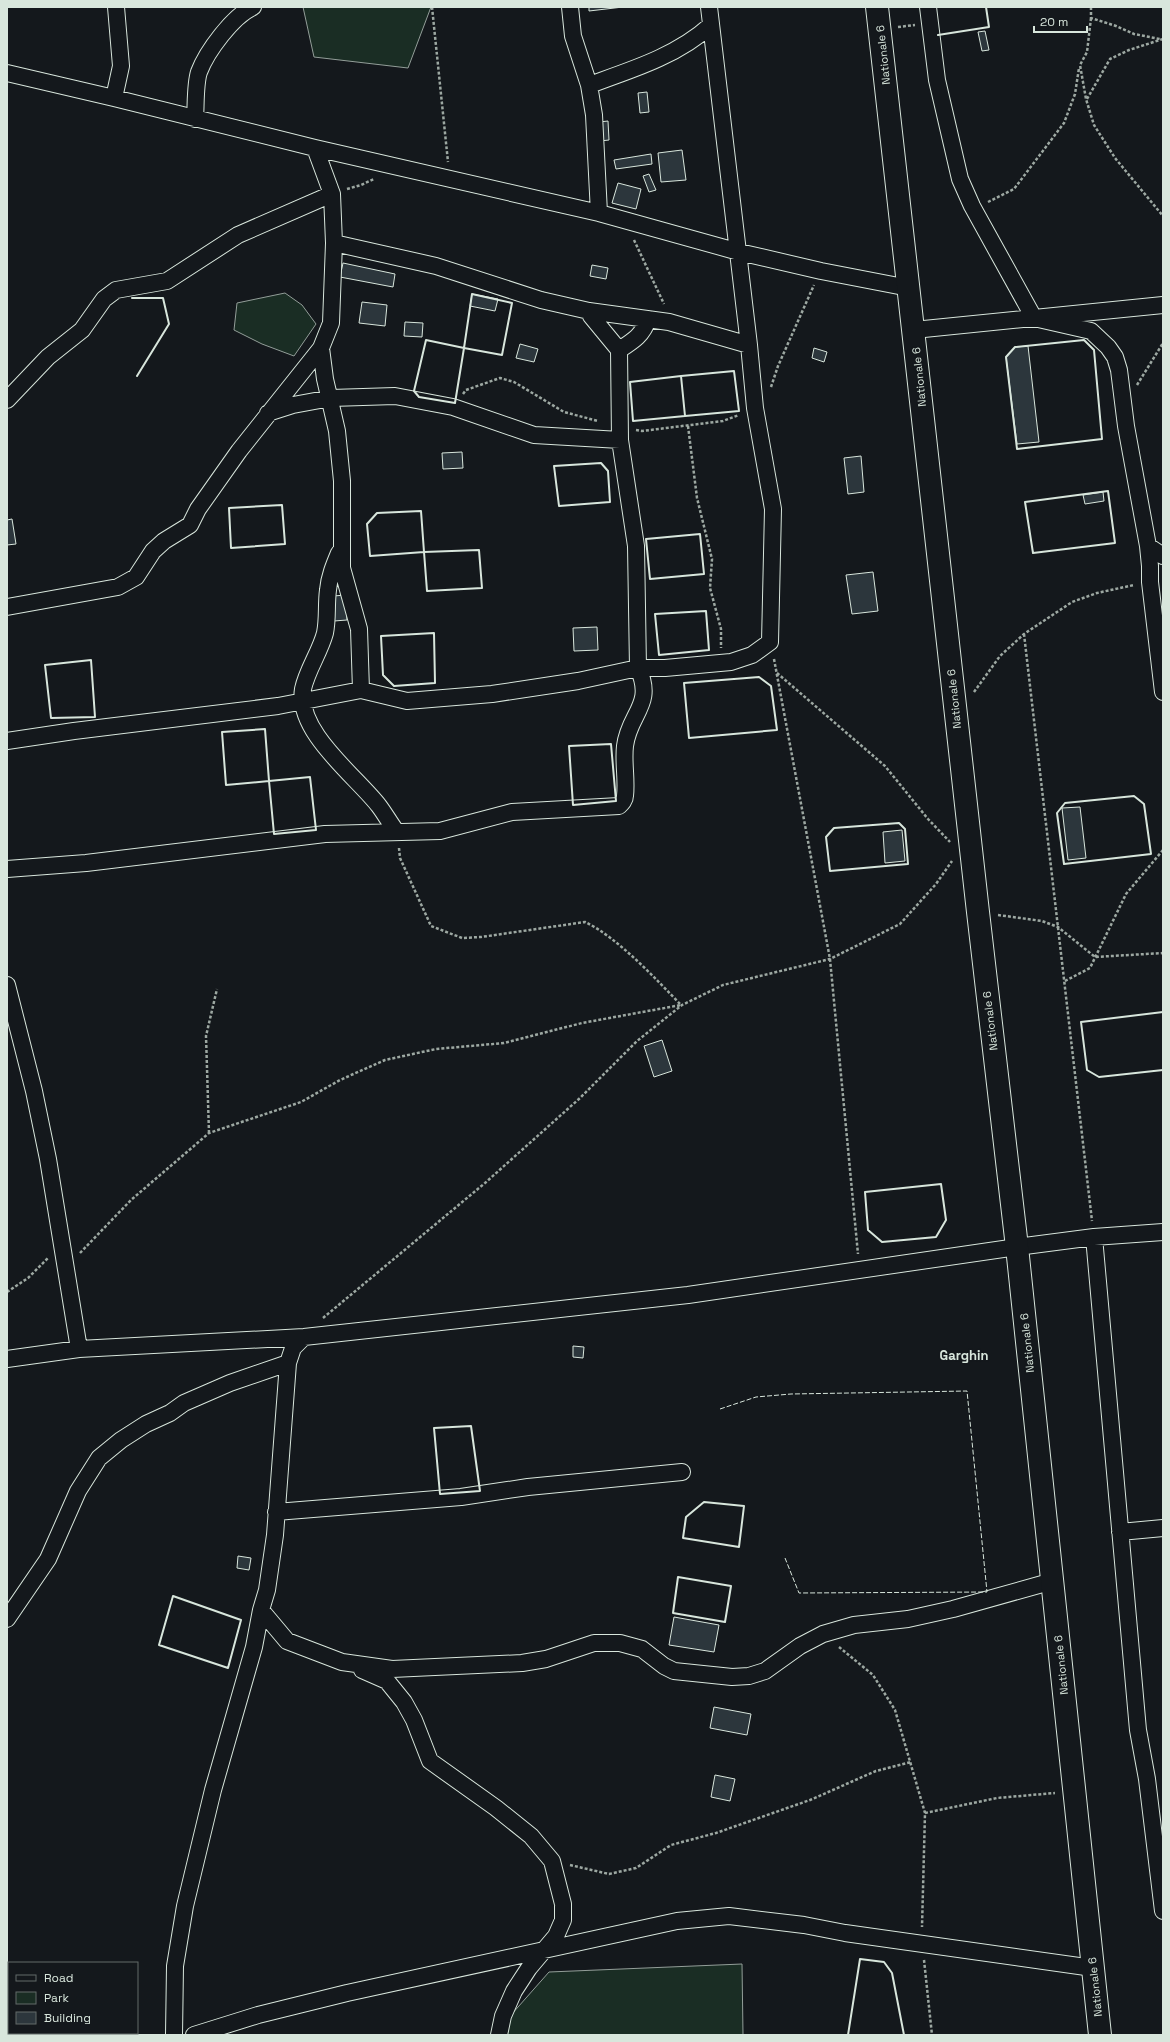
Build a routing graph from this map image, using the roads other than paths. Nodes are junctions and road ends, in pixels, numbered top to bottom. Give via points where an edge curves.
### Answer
1 (116, 7) edge
2 (570, 7) edge
3 (709, 7) edge
4 (877, 7) edge
5 (928, 7) edge
6 (248, 8) edge
7 (711, 25) junction
8 (7, 73) edge
9 (589, 85) junction
10 (114, 98) junction
11 (195, 118) junction
12 (315, 148) junction
13 (332, 194) junction
14 (599, 213) junction
15 (334, 243) junction
16 (738, 252) junction
17 (909, 288) junction
18 (1163, 305) edge
19 (589, 311) junction
20 (1034, 318) junction
21 (648, 319) junction
22 (914, 330) junction
23 (749, 345) junction
24 (321, 348) junction
25 (619, 350) junction
26 (331, 398) junction
27 (7, 400) edge
28 (268, 413) junction
29 (620, 440) junction
30 (1148, 546) junction
31 (341, 549) junction
32 (1163, 556) edge
33 (7, 607) edge
34 (638, 668) junction
35 (361, 690) junction
36 (1163, 692) edge
37 (303, 701) junction
38 (7, 741) edge
39 (396, 831) junction
40 (7, 869) edge
41 (7, 985) edge
42 (1163, 1232) edge
43 (1094, 1238) junction
44 (1017, 1247) junction
45 (304, 1337) junction
46 (79, 1350) junction
47 (7, 1359) edge
48 (288, 1363) junction
49 (682, 1472) dead end
50 (276, 1512) junction
51 (1163, 1528) edge
52 (1120, 1532) junction
53 (1053, 1581) junction
54 (261, 1610) junction
55 (7, 1619) edge
56 (342, 1662) junction
57 (1157, 1814) edge
58 (1163, 1911) edge
59 (544, 1949) junction
60 (1093, 1968) junction
61 (174, 2035) edge
62 (194, 2035) edge
63 (499, 2035) edge
64 (1100, 2035) edge

1 - 10 street via 122,66
2 - 9 street via 572,36
3 - 7 street
4 - 17 main road, Nationale 6
5 - 20 street via 937,80 960,179 972,206
6 - 11 street via 213,45 199,73
7 - 9 street via 696,38 650,63
7 - 16 street
8 - 10 street
9 - 14 street via 594,115
10 - 11 street
11 - 12 street
12 - 13 street
12 - 14 street
13 - 15 street
13 - 27 street via 238,235 167,281 116,290 104,299 82,330 48,358
14 - 16 street
15 - 19 street via 436,266 541,300
15 - 24 street via 331,323
16 - 17 street
16 - 23 street
17 - 22 main road, Nationale 6
18 - 20 street
19 - 21 street
19 - 25 street
20 - 22 street
20 - 30 street via 1091,331 1115,357 1120,370 1123,408
21 - 23 street via 669,322
21 - 25 street via 638,338
22 - 44 main road, Nationale 6 via 956,717 964,843 978,912
23 - 34 street via 755,408 773,509 770,642 752,655 731,662
24 - 26 street via 325,379
24 - 28 street
25 - 29 street
26 - 28 street
26 - 29 street via 395,396 418,399 453,407 534,435
26 - 31 street via 342,481
28 - 33 street via 198,509 190,525 153,551 136,577 118,587
29 - 34 street via 636,546
30 - 32 street
30 - 36 street
31 - 35 street via 344,580 359,629
31 - 37 street via 330,578 321,648 307,676
34 - 35 street via 578,681 492,694 415,700 392,699
34 - 39 street via 643,680 644,698 626,741 625,796 619,806 512,812 440,831
35 - 37 street
37 - 38 street via 207,716
37 - 39 street via 310,723 326,748 346,773 378,805
39 - 40 street via 325,834 86,863
41 - 46 street via 34,1091 62,1240
42 - 43 street
43 - 44 street
43 - 52 street
44 - 45 street via 688,1295
44 - 53 main road, Nationale 6
45 - 46 street
45 - 48 street via 294,1348
46 - 47 street
48 - 50 street
48 - 55 street via 217,1388 184,1403 121,1440 99,1458 78,1491 48,1559
49 - 50 street via 528,1487 461,1497
50 - 54 street via 267,1590
51 - 52 street
52 - 57 street via 1138,1730
53 - 56 street via 953,1609 908,1619 854,1625 823,1634 800,1646 765,1671 749,1676 732,1677 674,1671 642,1649 620,1642 594,1643 546,1659 522,1663 392,1669
53 - 60 main road, Nationale 6
54 - 56 street via 287,1641
54 - 61 street via 254,1647 213,1790 185,1906 175,1966
56 - 59 street via 387,1681 404,1702 430,1761 531,1836 552,1861 562,1898 562,1920 556,1936
57 - 58 street
59 - 60 street via 677,1921 729,1916
59 - 62 street via 347,1993 258,2015
59 - 63 street via 514,1991 503,2016
60 - 64 main road, Nationale 6

